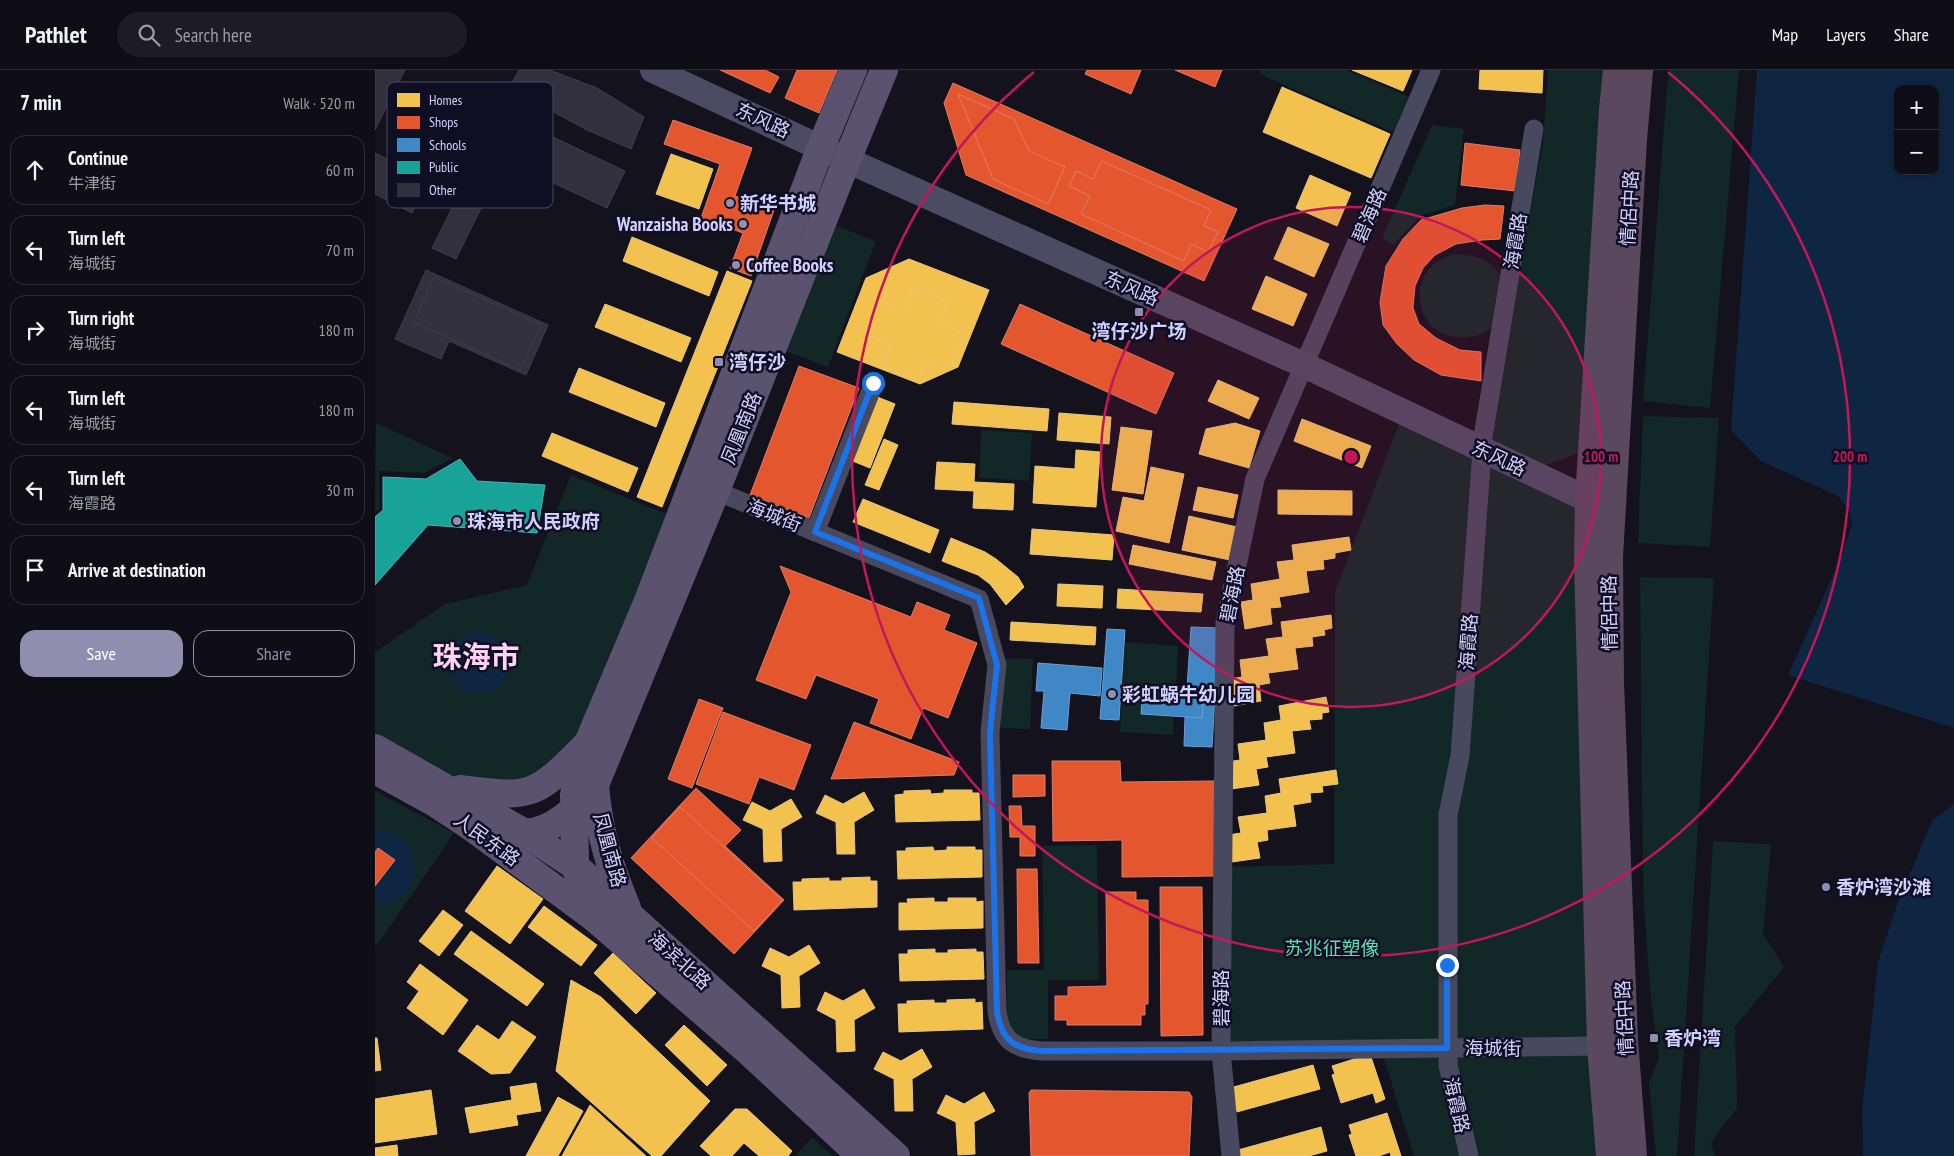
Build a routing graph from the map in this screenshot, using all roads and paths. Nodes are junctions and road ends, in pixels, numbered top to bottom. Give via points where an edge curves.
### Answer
1 (653, 70) edge
2 (853, 70) edge
3 (884, 70) edge
4 (1431, 70) edge
5 (1617, 70) edge
6 (1639, 70) edge
7 (1534, 129) dead end
8 (821, 147) junction
9 (847, 160) junction
10 (1304, 365) junction
11 (873, 383) dead end
12 (1482, 449) junction
13 (716, 491) junction
14 (1600, 501) junction
15 (815, 532) junction
16 (586, 745) junction
17 (375, 748) edge
18 (375, 770) edge
19 (595, 785) junction
20 (446, 787) junction
21 (573, 811) junction
22 (470, 826) junction
23 (525, 833) junction
24 (575, 866) junction
25 (630, 914) junction
26 (593, 917) junction
27 (1601, 1046) junction
28 (1447, 1048) junction
29 (1221, 1051) junction
30 (861, 1156) edge
31 (896, 1156) edge
32 (1231, 1156) edge
33 (1469, 1156) edge
34 (1610, 1156) edge
35 (1633, 1156) edge

1 - 8 street, 东风路
2 - 8 main road, 凤凰南路
3 - 9 main road, 凤凰南路
4 - 10 street, 碧海路
5 - 14 highway, 情侶中路
6 - 14 highway, 情侶中路
7 - 12 street, 海霞路
8 - 9 street, 东风路
8 - 16 main road, 凤凰南路 via 648,601
9 - 10 street, 东风路
9 - 13 main road, 凤凰南路
10 - 12 street, 东风路
10 - 29 street, 碧海路 via 1255,479 1225,623
11 - 15 street
12 - 14 street, 东风路
12 - 28 street, 海霞路 via 1460,756 1448,815
13 - 15 street, 海城街
13 - 19 main road, 凤凰南路
14 - 27 highway, 情侶中路 via 1588,559
14 - 35 highway, 情侶中路 via 1609,557 1610,683 1624,1040
15 - 29 street, 海城街 via 979,598 997,665 990,732 997,1011 1002,1032 1009,1041 1042,1051
16 - 20 main road, 凤凰南路 via 558,774 527,793 496,794
16 - 21 main road, 凤凰南路 via 576,778
17 - 20 main road, 人民东路
18 - 22 main road, 人民东路
19 - 21 main road, 凤凰南路
19 - 25 main road, 凤凰南路 via 603,843
20 - 23 main road, 海滨北路
21 - 23 main road, 凤凰南路 via 542,829
21 - 24 main road, 凤凰南路
22 - 23 main road, 凤凰南路
22 - 26 main road, 人民东路
23 - 24 main road, 海滨北路
24 - 25 main road, 海滨北路
24 - 26 main road, 凤凰南路
25 - 31 main road, 海滨北路
26 - 30 main road, 海滨北路 via 749,1052
27 - 28 street, 海城街
27 - 34 highway, 情侶中路
28 - 29 street, 海城街
28 - 33 street, 海霞路 via 1450,1081
29 - 32 street, 碧海路

